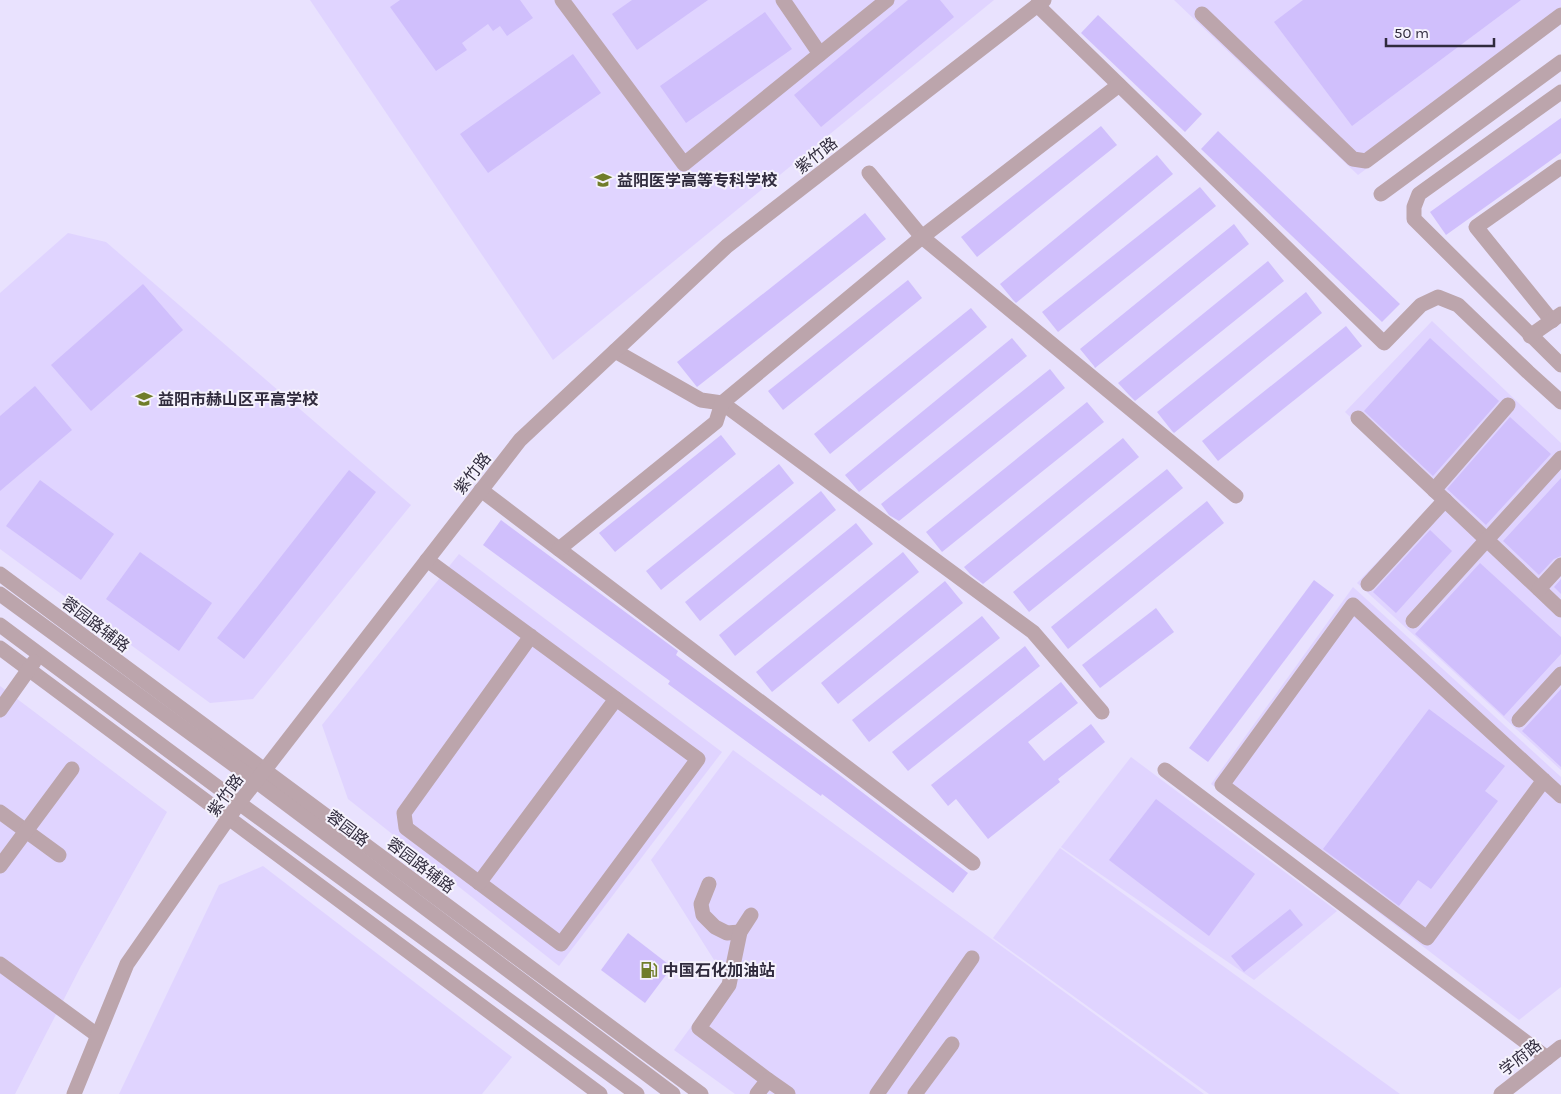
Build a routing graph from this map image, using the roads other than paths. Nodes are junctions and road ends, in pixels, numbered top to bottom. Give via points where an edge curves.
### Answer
1 (562, 0) edge
2 (783, 0) edge
3 (887, 0) edge
4 (1040, 2) edge
5 (1202, 14) dead end
6 (1561, 15) edge
7 (820, 54) junction
8 (1561, 62) edge
9 (1119, 85) junction
10 (1561, 92) edge
11 (1561, 167) edge
12 (869, 173) dead end
13 (1381, 194) dead end
14 (922, 237) junction
15 (1556, 317) edge
16 (1530, 336) junction
17 (615, 351) junction
18 (1561, 365) edge
19 (1561, 402) edge
20 (722, 403) junction
21 (1508, 405) dead end
22 (1358, 418) dead end
23 (1560, 458) edge
24 (481, 490) junction
25 (1439, 495) junction
26 (1236, 496) dead end
27 (1486, 540) junction
28 (559, 549) junction
29 (428, 560) junction
30 (1561, 565) edge
31 (0, 574) edge
32 (1368, 584) dead end
33 (1539, 590) junction
34 (0, 594) edge
35 (1561, 610) edge
36 (1413, 621) dead end
37 (0, 625) edge
38 (531, 636) junction
39 (0, 648) edge
40 (39, 655) junction
41 (29, 669) junction
42 (1561, 674) edge
43 (616, 699) junction
44 (0, 710) edge
45 (1102, 712) dead end
46 (1519, 720) dead end
47 (72, 769) dead end
48 (1166, 770) dead end
49 (260, 776) junction
50 (1544, 780) junction
51 (1561, 796) edge
52 (239, 803) junction
53 (0, 812) edge
54 (229, 818) junction
55 (26, 830) junction
56 (59, 855) dead end
57 (973, 863) dead end
58 (0, 866) edge
59 (479, 882) junction
60 (709, 884) dead end
61 (752, 915) dead end
62 (740, 932) junction
63 (972, 958) dead end
64 (0, 964) edge
65 (98, 1035) junction
66 (952, 1044) dead end
67 (1561, 1047) edge
68 (1547, 1058) junction
69 (761, 1090) edge
70 (74, 1094) edge
71 (600, 1094) edge
72 (637, 1094) edge
73 (673, 1094) edge
74 (701, 1094) edge
75 (788, 1094) edge
76 (877, 1094) edge
77 (915, 1094) edge
78 (1501, 1094) edge

1 - 7 street via 684,164
2 - 7 street
3 - 7 street
4 - 9 street
4 - 17 street, 紫竹路 via 727,246
5 - 6 street via 1353,159 1366,161
8 - 13 street
9 - 14 street
9 - 19 street via 1384,343 1421,305 1438,297 1458,305
10 - 16 street via 1419,194 1414,207 1414,219
11 - 15 street via 1476,227
12 - 14 street
14 - 20 street
14 - 26 street
15 - 16 street
16 - 18 street
17 - 20 street via 701,400
17 - 24 street, 紫竹路 via 520,440
20 - 28 street via 716,422
20 - 45 street via 1033,632
21 - 25 street
22 - 25 street
23 - 27 street
24 - 28 street
24 - 29 street, 紫竹路
25 - 27 street
25 - 32 street
27 - 33 street
27 - 36 street
28 - 57 street
29 - 38 street
29 - 49 street, 紫竹路
30 - 33 street
31 - 49 street, 蓉园路辅路
33 - 35 street
34 - 49 street, 蓉园路
37 - 40 street
38 - 43 street
38 - 59 street via 404,813 406,828
39 - 41 street
40 - 41 street
40 - 52 street
41 - 44 street
41 - 54 street
42 - 46 street
43 - 59 street
43 - 59 street via 698,759 560,944
47 - 55 street
48 - 68 street
49 - 52 street, 紫竹路
49 - 73 street, 蓉园路
49 - 74 street, 蓉园路辅路
50 - 50 street via 1353,605 1222,785 1427,938
50 - 51 street
52 - 54 street, 紫竹路
52 - 72 street
53 - 55 street
54 - 65 street, 紫竹路 via 126,964
54 - 71 street
55 - 56 street
55 - 58 street
60 - 62 street via 701,904 704,915 715,927 727,933
61 - 62 street
62 - 69 street via 729,985 699,1028
63 - 76 street
64 - 65 street
65 - 70 street, 紫竹路
66 - 77 street
67 - 68 street, 学府路
68 - 78 street, 学府路
69 - 75 street

